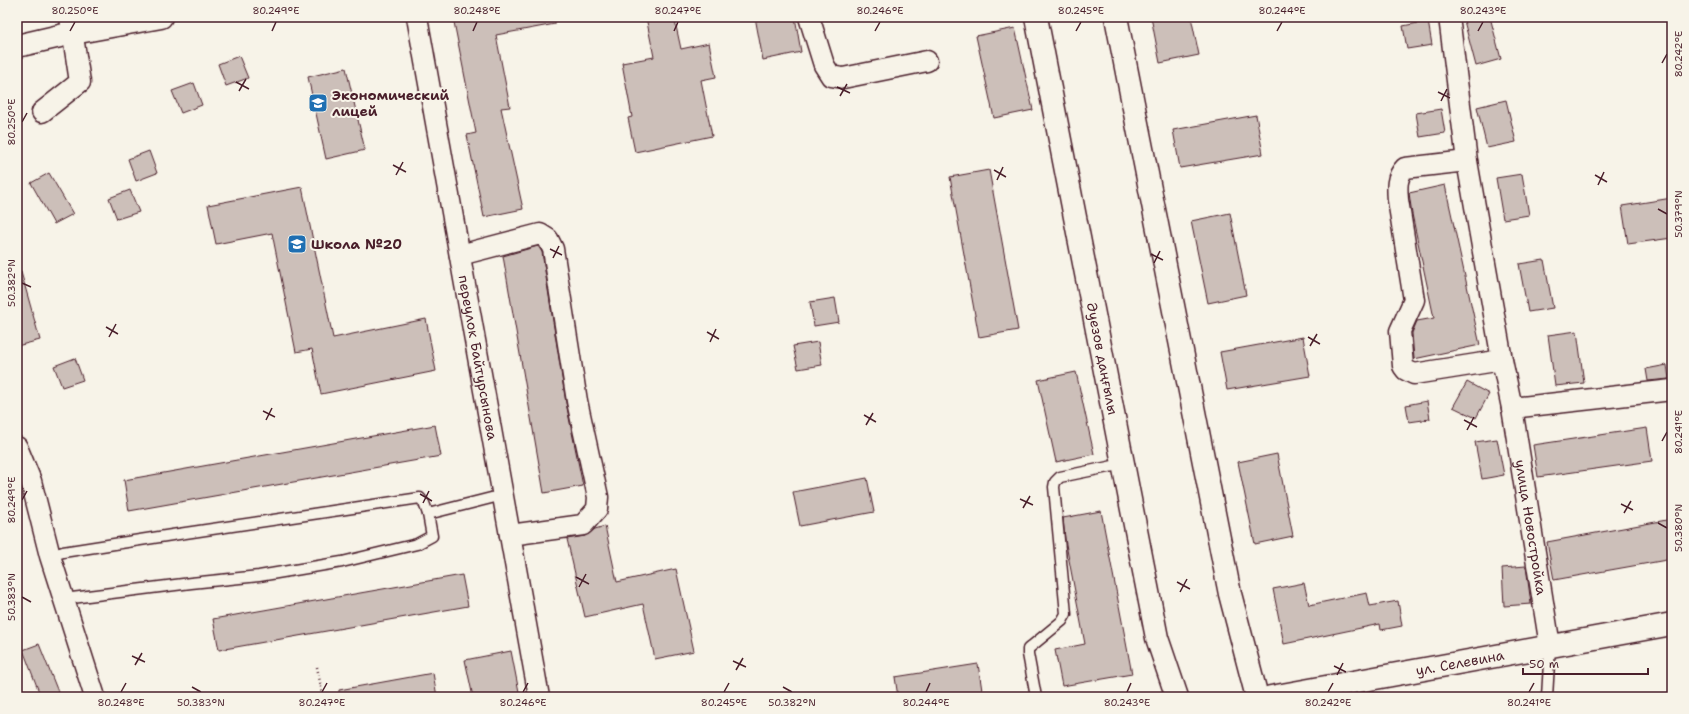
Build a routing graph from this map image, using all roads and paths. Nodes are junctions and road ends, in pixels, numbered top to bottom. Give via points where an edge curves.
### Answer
1 (161, 17) edge
2 (417, 17) edge
3 (809, 17) edge
4 (1036, 17) edge
5 (1116, 17) edge
6 (1449, 17) edge
7 (71, 25) edge
8 (17, 46) edge
9 (927, 61) dead end
10 (42, 112) dead end
11 (1467, 161) junction
12 (460, 255) junction
13 (1502, 360) junction
14 (1672, 390) edge
15 (1512, 408) junction
16 (17, 447) edge
17 (1123, 464) junction
18 (24, 484) edge
19 (503, 495) junction
20 (428, 514) junction
21 (510, 535) junction
22 (50, 556) junction
23 (64, 599) junction
24 (1672, 624) edge
25 (1550, 646) junction
26 (317, 667) dead end
27 (95, 697) edge
28 (322, 697) edge
29 (540, 697) edge
30 (1036, 697) edge
31 (1177, 697) edge
32 (1257, 697) edge
33 (1271, 697) edge
34 (1547, 697) edge

1 - 7 main road
2 - 12 street, переулок Байтурсынова
3 - 9 street via 824,66 831,76 843,78
4 - 17 main road, Әуезов даңғылы
5 - 32 main road via 1230,594
6 - 11 street, улица Новостройка
7 - 8 main road
7 - 10 street via 80,82
11 - 13 street, улица Новостройка
11 - 13 street via 1405,168 1399,174 1398,200 1414,300 1400,331 1403,366 1414,374
12 - 19 street, переулок Байтурсынова
12 - 21 street via 540,234 548,239 552,249 577,401 598,497 597,509 583,525
13 - 15 street, улица Новостройка
14 - 15 street
15 - 25 street, улица Новостройка
16 - 18 street
17 - 30 lane via 1060,477 1055,482 1066,614 1062,621 1028,649
17 - 31 main road, Әуезов даңғылы via 1157,638
18 - 22 street
19 - 20 lane
19 - 21 street, переулок Байтурсынова
20 - 22 lane via 420,498 164,536
20 - 23 lane via 432,536 417,544 342,562 259,576
21 - 29 street, переулок Байтурсынова
22 - 23 street
23 - 27 street
24 - 25 main road, ул. Селевина
25 - 33 main road, ул. Селевина
25 - 34 lane
26 - 28 path

